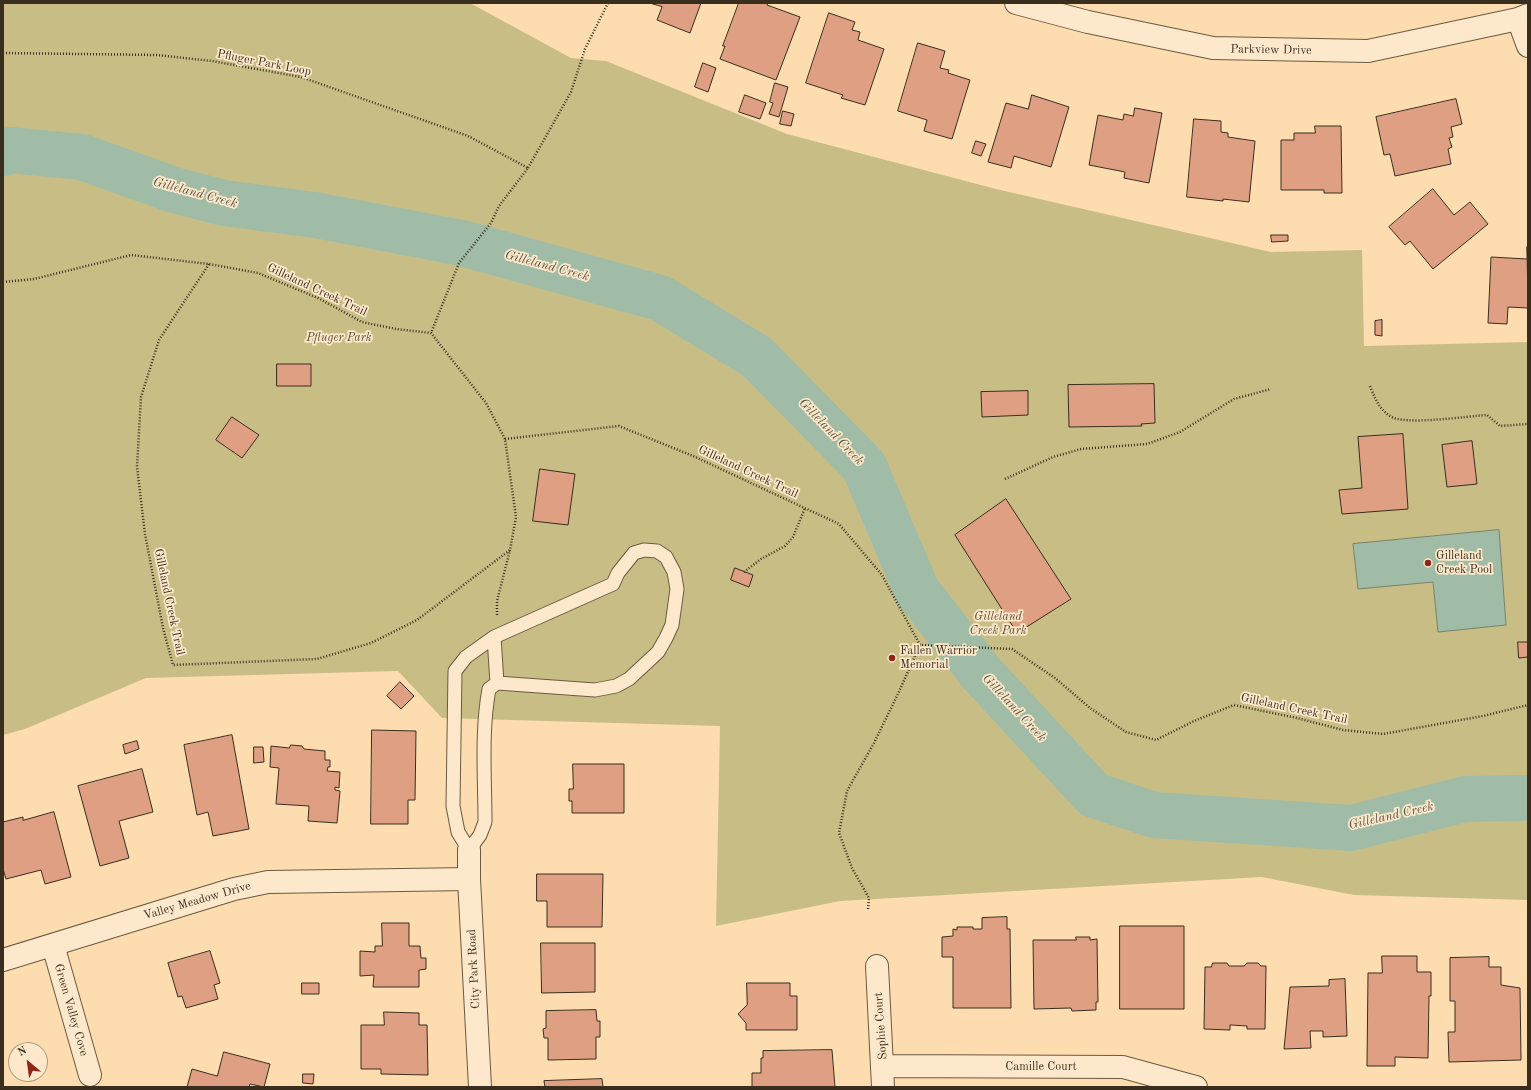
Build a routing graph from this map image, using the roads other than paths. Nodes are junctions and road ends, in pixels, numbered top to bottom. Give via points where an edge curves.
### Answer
1 (1016, 3) edge
2 (1523, 17) edge
3 (1528, 46) edge
4 (499, 634) junction
5 (497, 683) junction
6 (469, 850) junction
7 (469, 879) junction
8 (53, 945) junction
9 (3, 960) edge
10 (877, 966) dead end
11 (90, 1075) dead end
12 (883, 1077) edge
13 (480, 1087) edge
14 (1196, 1087) edge

1 - 2 street, Parkview Drive via 1088,22 1214,48 1368,51
2 - 3 street
4 - 5 lane
4 - 5 lane via 613,584 618,573 634,553 644,550 657,551 666,558 674,572 677,589 672,625 658,652 629,679 616,686 595,690
4 - 6 lane via 466,657 455,671 453,806 458,832
5 - 6 lane via 489,689 486,708 484,822 480,835
6 - 7 street, City Park Road
7 - 8 street, Valley Meadow Drive via 268,882 234,888
7 - 13 street, City Park Road
8 - 9 street, Valley Meadow Drive
8 - 11 street, Green Valley Cove
10 - 12 street, Sophie Court
12 - 14 street, Camille Court via 1123,1067

